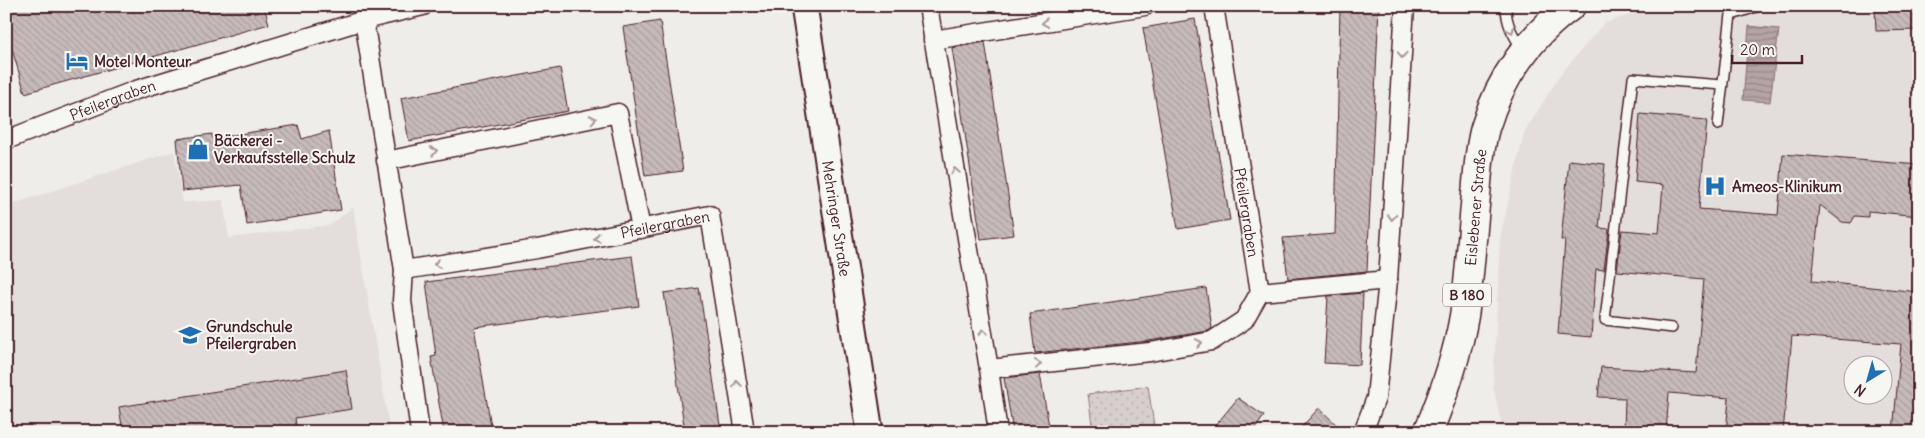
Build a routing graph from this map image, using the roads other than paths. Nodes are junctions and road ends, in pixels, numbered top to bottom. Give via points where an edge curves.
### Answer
1 (423, 6) edge
2 (804, 6) edge
3 (928, 6) edge
4 (1145, 6) edge
5 (1214, 6) edge
6 (1405, 6) edge
7 (1506, 6) edge
8 (1571, 6) edge
9 (1759, 6) edge
10 (1732, 10) edge
11 (374, 14) edge
12 (933, 40) junction
13 (1523, 51) junction
14 (1722, 85) junction
15 (1718, 125) dead end
16 (6, 140) edge
17 (386, 161) junction
18 (641, 229) junction
19 (404, 270) junction
20 (1388, 280) junction
21 (1260, 292) junction
22 (1672, 328) dead end
23 (990, 369) junction
24 (420, 432) edge
25 (745, 432) edge
26 (870, 432) edge
27 (998, 432) edge
28 (1363, 432) edge
29 (1428, 432) edge

1 - 11 street, Pfeilergraben
2 - 26 main road, Mehringer Straße
3 - 12 street
4 -> 12 street
5 - 21 street, Pfeilergraben
6 -> 20 street
7 -> 13 lane via 1510,30
8 - 13 main road, Eislebener Straße / B 180
9 - 10 lane
10 - 14 lane
11 - 16 street, Pfeilergraben via 136,90
11 - 17 street
23 -> 12 street
13 - 29 main road, Eislebener Straße / B 180 via 1506,79 1485,129 1464,316 1450,375
14 - 15 lane
14 - 22 lane via 1633,78 1605,320
17 -> 18 street via 618,113
17 - 19 street
18 -> 19 street, Pfeilergraben
25 -> 18 street, Pfeilergraben via 710,216
19 - 24 street via 402,300
20 - 21 street
20 - 28 street via 1376,398
23 -> 21 street via 1150,352 1212,341 1244,320
23 - 27 street

